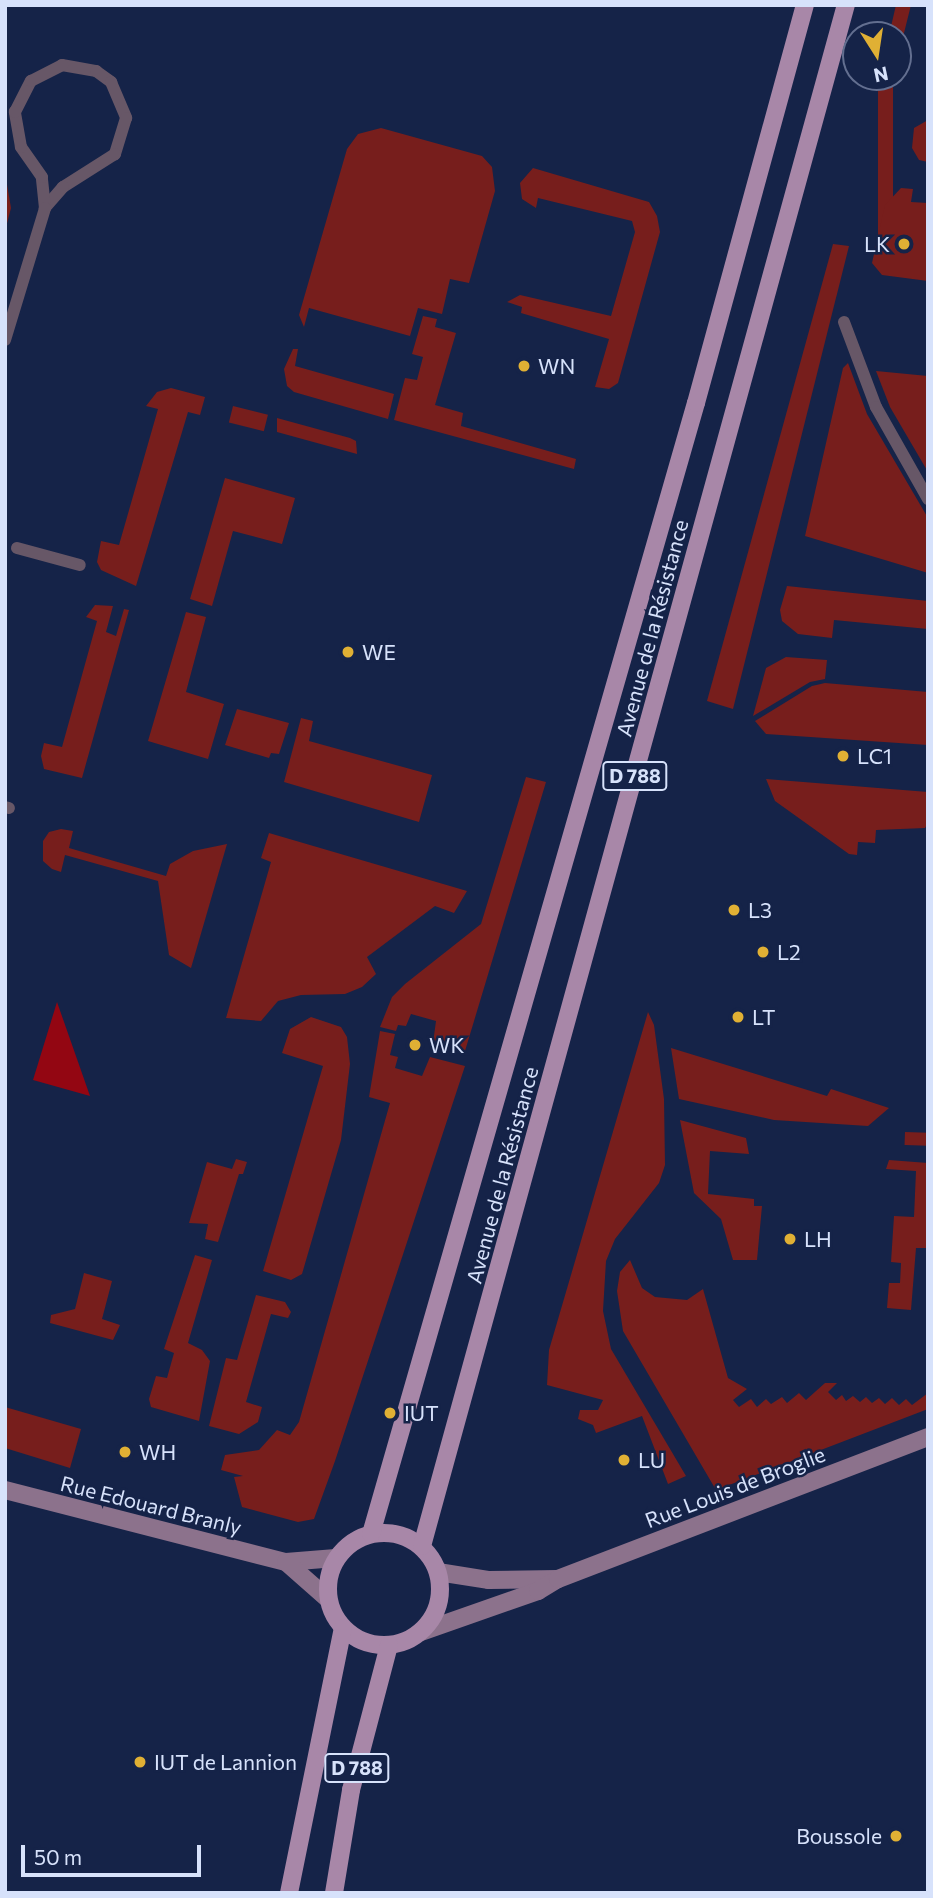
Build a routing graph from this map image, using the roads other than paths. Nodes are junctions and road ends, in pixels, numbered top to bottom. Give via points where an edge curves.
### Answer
1 (805, 5) edge
2 (846, 5) edge
3 (45, 208) junction
4 (844, 322) dead end
5 (5, 340) edge
6 (928, 499) edge
7 (17, 548) dead end
8 (80, 565) dead end
9 (928, 1437) edge
10 (5, 1489) edge
11 (371, 1534) junction
12 (422, 1546) junction
13 (336, 1558) junction
14 (286, 1562) junction
15 (438, 1572) junction
16 (558, 1578) junction
17 (328, 1599) junction
18 (343, 1628) junction
19 (421, 1632) junction
20 (389, 1645) junction
21 (299, 1839) junction
22 (289, 1893) edge
23 (298, 1893) edge
24 (334, 1893) edge

1 - 11 main road, Avenue de la Résistance / D 788 via 693,416
2 - 12 main road, Avenue de la Résistance / D 788
3 - 3 lane via 63,187 101,167 124,137 122,99 111,82 80,65 62,65 38,76 20,96 15,112 21,147 42,177
3 - 5 lane
4 - 6 lane via 876,407
7 - 8 lane
9 - 16 street, Rue Louis de Broglie
10 - 14 street, Rue Edouard Branly
11 - 12 main road via 389,1532
11 - 13 main road via 351,1542
12 - 15 main road
13 - 14 street, Rue Edouard Branly
13 - 17 main road via 328,1578
14 - 17 street, Rue Edouard Branly
15 - 16 street, Rue Louis de Broglie via 489,1580
15 - 19 main road via 439,1605
16 - 19 street, Rue Louis de Broglie via 538,1591
17 - 18 main road
18 - 20 main road via 364,1642
18 - 21 main road, D 788
19 - 20 main road
20 - 24 main road, D 788 via 351,1790
21 - 22 main road, D 788
21 - 23 main road

